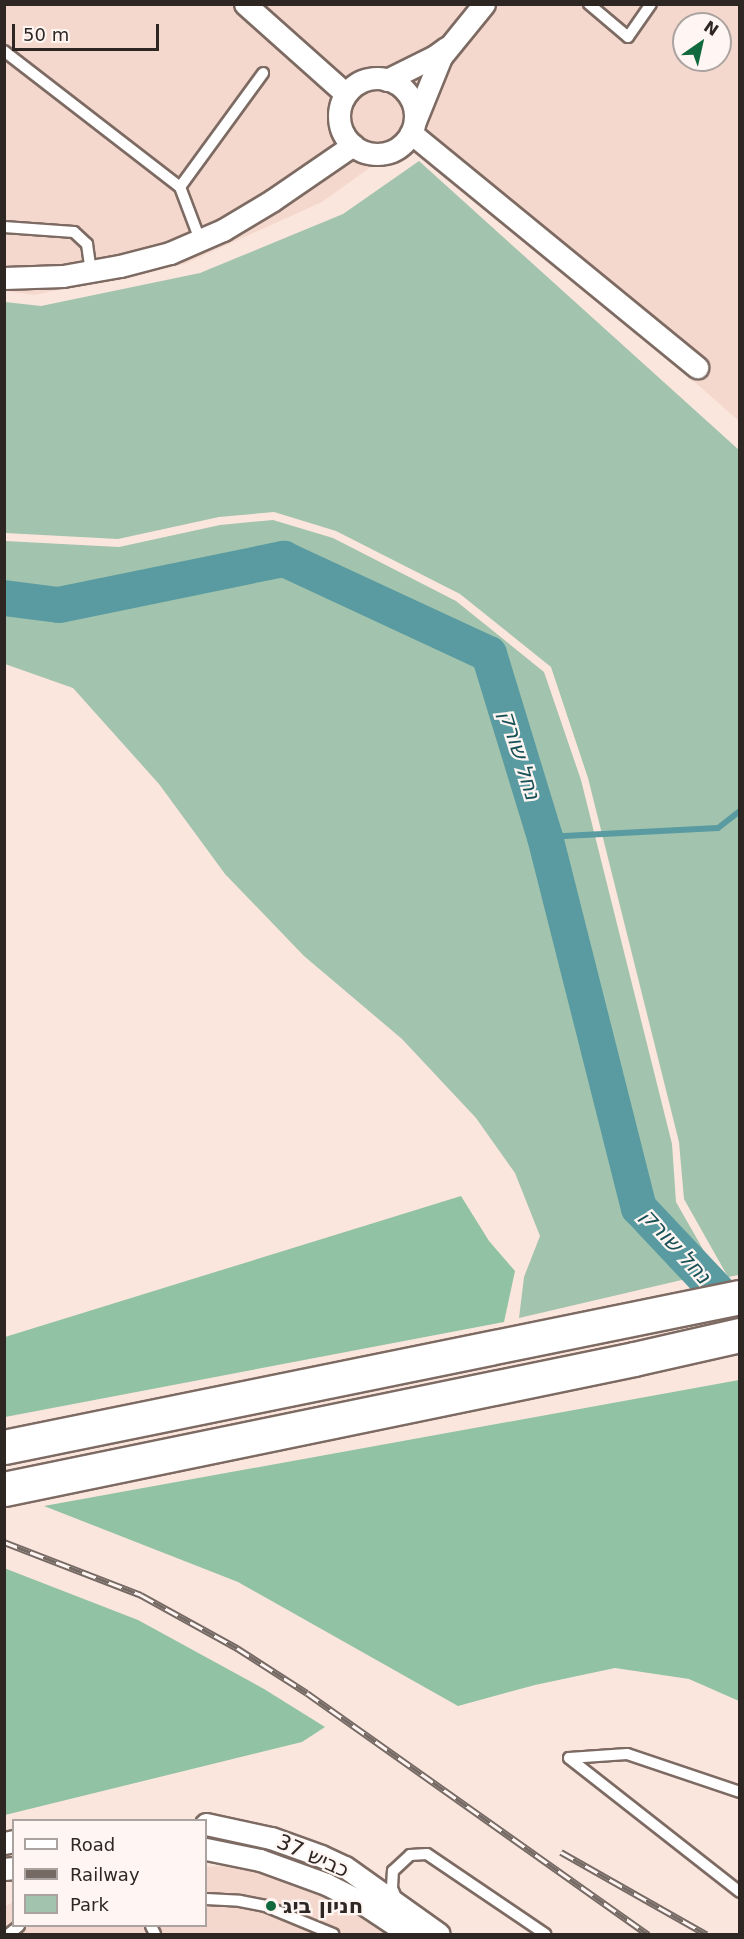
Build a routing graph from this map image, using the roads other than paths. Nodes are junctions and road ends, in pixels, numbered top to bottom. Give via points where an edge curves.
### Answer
1 (245, 4) edge
2 (484, 4) edge
3 (589, 4) edge
4 (651, 4) edge
5 (448, 45) junction
6 (4, 51) edge
7 (263, 73) dead end
8 (387, 80) junction
9 (346, 94) junction
10 (413, 127) junction
11 (353, 146) junction
12 (180, 187) junction
13 (4, 227) edge
14 (200, 240) junction
15 (91, 271) junction
16 (4, 278) edge
17 (697, 367) dead end
18 (740, 1297) edge
19 (740, 1335) edge
20 (4, 1447) edge
21 (4, 1488) edge
22 (740, 1792) edge
23 (207, 1824) edge
24 (207, 1849) edge
25 (740, 1892) edge
26 (207, 1899) edge
27 (399, 1906) junction
28 (333, 1935) edge
29 (409, 1935) edge
30 (439, 1935) edge
31 (545, 1935) edge

1 - 9 street
2 - 5 street
3 - 4 lane via 628,37
5 - 8 street via 435,56
5 - 10 street
6 - 12 lane
7 - 12 lane
8 - 9 street via 363,81
8 - 10 street via 410,98
9 - 11 street via 340,127
10 - 11 street via 396,149 385,153 374,154
10 - 17 street
11 - 14 street via 273,201
12 - 14 lane
13 - 15 lane via 74,232 87,244
14 - 15 street via 170,253
15 - 16 street
18 - 20 highway
19 - 21 highway
22 - 25 lane via 627,1754 569,1758
23 - 27 street, כביש 37 via 272,1838 321,1856 345,1867
24 - 29 street, כביש 37 via 260,1860 326,1884
26 - 28 lane via 265,1906
27 - 30 street, כביש 37
27 - 31 lane via 392,1888 393,1871 410,1855 427,1854

